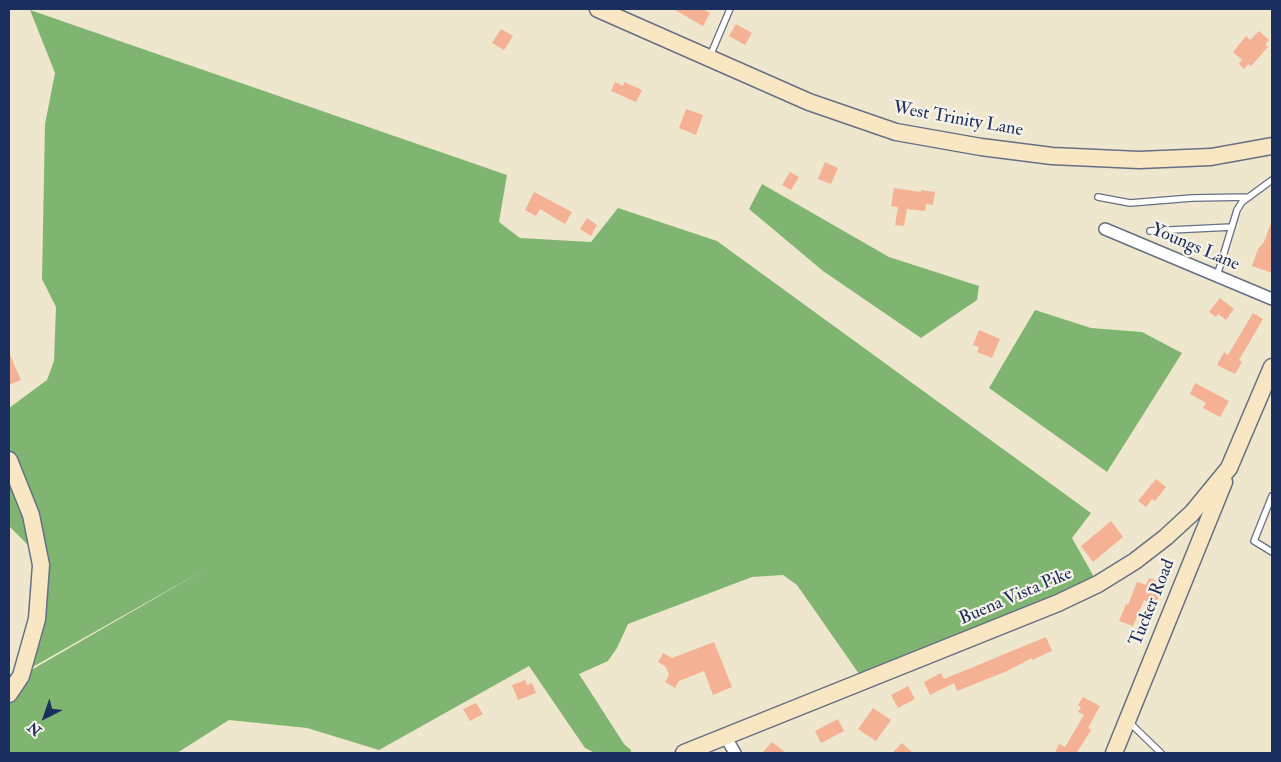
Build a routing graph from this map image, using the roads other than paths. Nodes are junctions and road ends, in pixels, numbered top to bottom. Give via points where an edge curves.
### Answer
1 (598, 9) edge
2 (730, 9) edge
3 (709, 58) junction
4 (1272, 146) edge
5 (1272, 180) edge
6 (1098, 197) dead end
7 (1249, 197) junction
8 (1232, 227) junction
9 (1105, 229) dead end
10 (1150, 230) dead end
11 (1217, 276) junction
12 (1272, 299) edge
13 (1272, 366) edge
14 (9, 460) edge
15 (1229, 468) junction
16 (1272, 496) edge
17 (1272, 552) edge
18 (9, 694) edge
19 (1128, 720) junction
20 (726, 736) junction
21 (684, 753) edge
22 (735, 753) edge
23 (1114, 753) edge
24 (1161, 753) edge

1 - 3 main road, West Trinity Lane
2 - 3 lane
3 - 4 main road, West Trinity Lane via 809,102 896,132 981,147 1052,156 1139,160 1211,157
5 - 7 lane
6 - 7 lane via 1130,203
7 - 8 lane via 1237,210
8 - 10 lane
8 - 11 lane
9 - 11 street, Youngs Lane
11 - 12 street, Youngs Lane
13 - 15 main road, Buena Vista Pike
14 - 18 main road via 31,515 41,565 37,619 21,676
15 - 19 main road, Tucker Road
15 - 20 main road, Buena Vista Pike via 1192,513 1166,537 1098,584
16 - 17 lane via 1254,542
19 - 23 main road, Tucker Road
19 - 24 lane
20 - 21 main road, Buena Vista Pike
20 - 22 street

